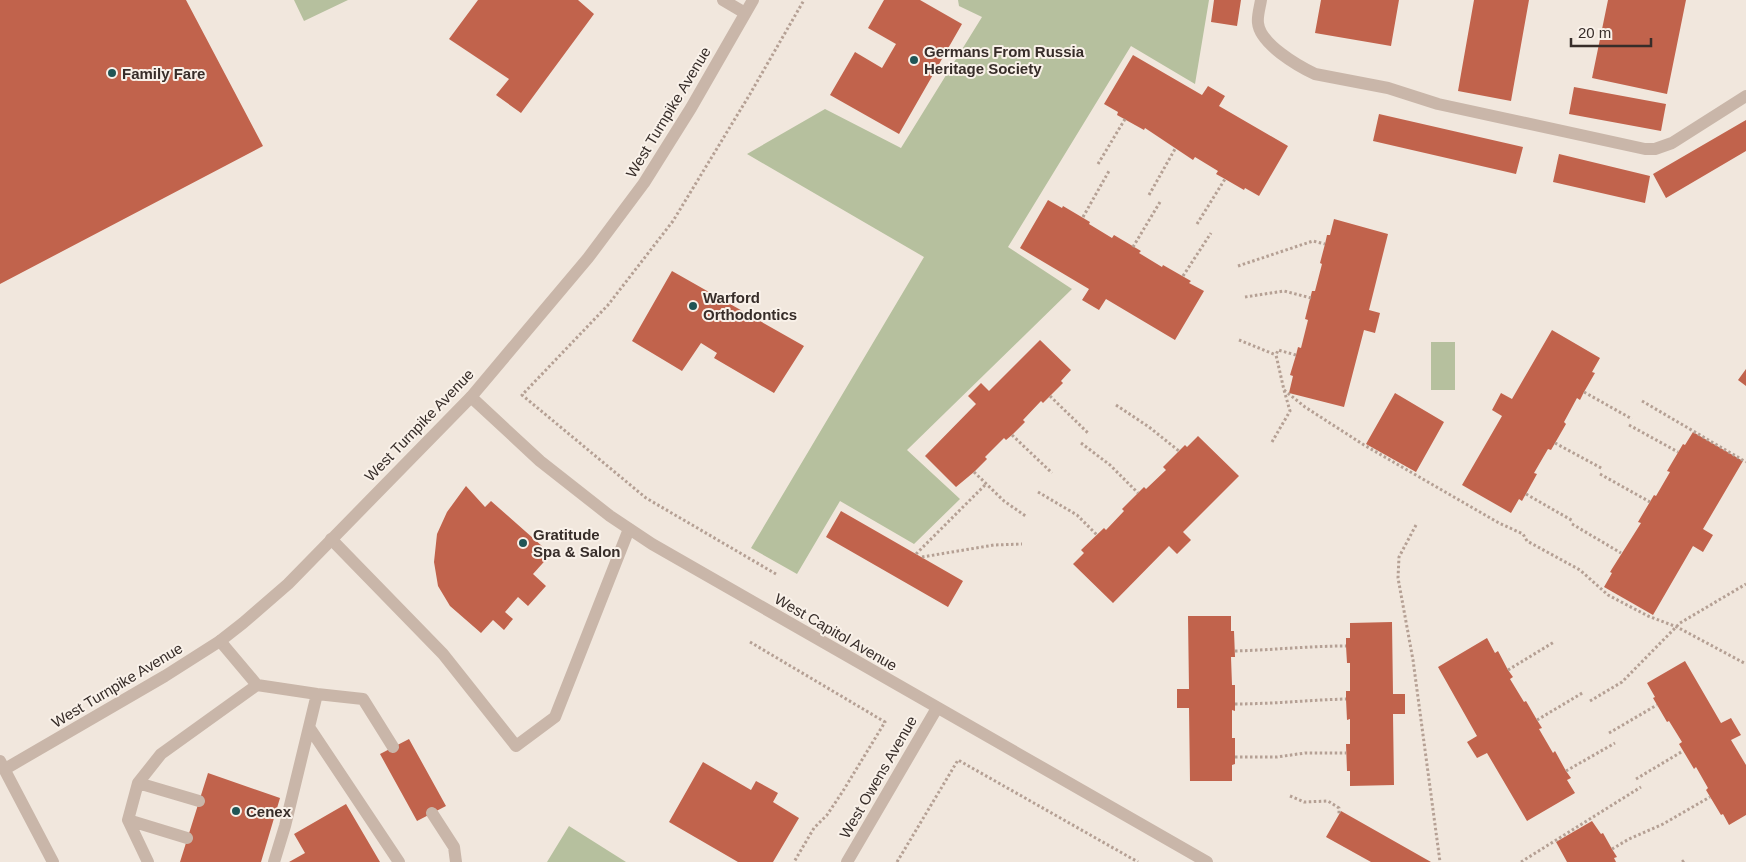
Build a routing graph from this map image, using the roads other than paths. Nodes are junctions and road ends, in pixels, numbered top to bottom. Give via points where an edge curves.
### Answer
1 (723, 0) edge
2 (753, 0) edge
3 (1261, 0) edge
4 (745, 13) junction
5 (1746, 96) edge
6 (471, 397) junction
7 (629, 529) junction
8 (332, 539) junction
9 (220, 642) junction
10 (257, 685) junction
11 (317, 694) junction
12 (937, 708) junction
13 (309, 727) junction
14 (393, 748) dead end
15 (2, 767) edge
16 (138, 783) junction
17 (199, 801) dead end
18 (432, 813) dead end
19 (128, 820) junction
20 (187, 838) dead end
21 (268, 861) edge
22 (53, 862) edge
23 (148, 862) edge
24 (399, 862) edge
25 (456, 862) edge
26 (847, 862) edge
27 (1207, 862) edge

1 - 4 street
2 - 4 street, West Turnpike Avenue
3 - 5 street via 1257,22 1265,39 1315,74 1645,149 1672,143
4 - 6 street, West Turnpike Avenue via 639,190 588,258
6 - 7 street, West Capitol Avenue via 540,461
6 - 8 street, West Turnpike Avenue
7 - 8 street via 555,717 516,746 443,654
7 - 12 street, West Capitol Avenue
8 - 9 street, West Turnpike Avenue via 288,584
9 - 10 street
9 - 15 street, West Turnpike Avenue
10 - 11 street
10 - 16 street via 161,754
11 - 13 street
11 - 14 street via 363,699
12 - 26 street, West Owens Avenue
12 - 27 street, West Capitol Avenue
13 - 21 street
13 - 24 street
15 - 22 street
16 - 17 street
16 - 19 street
18 - 25 street via 454,847
19 - 20 street
19 - 23 street

